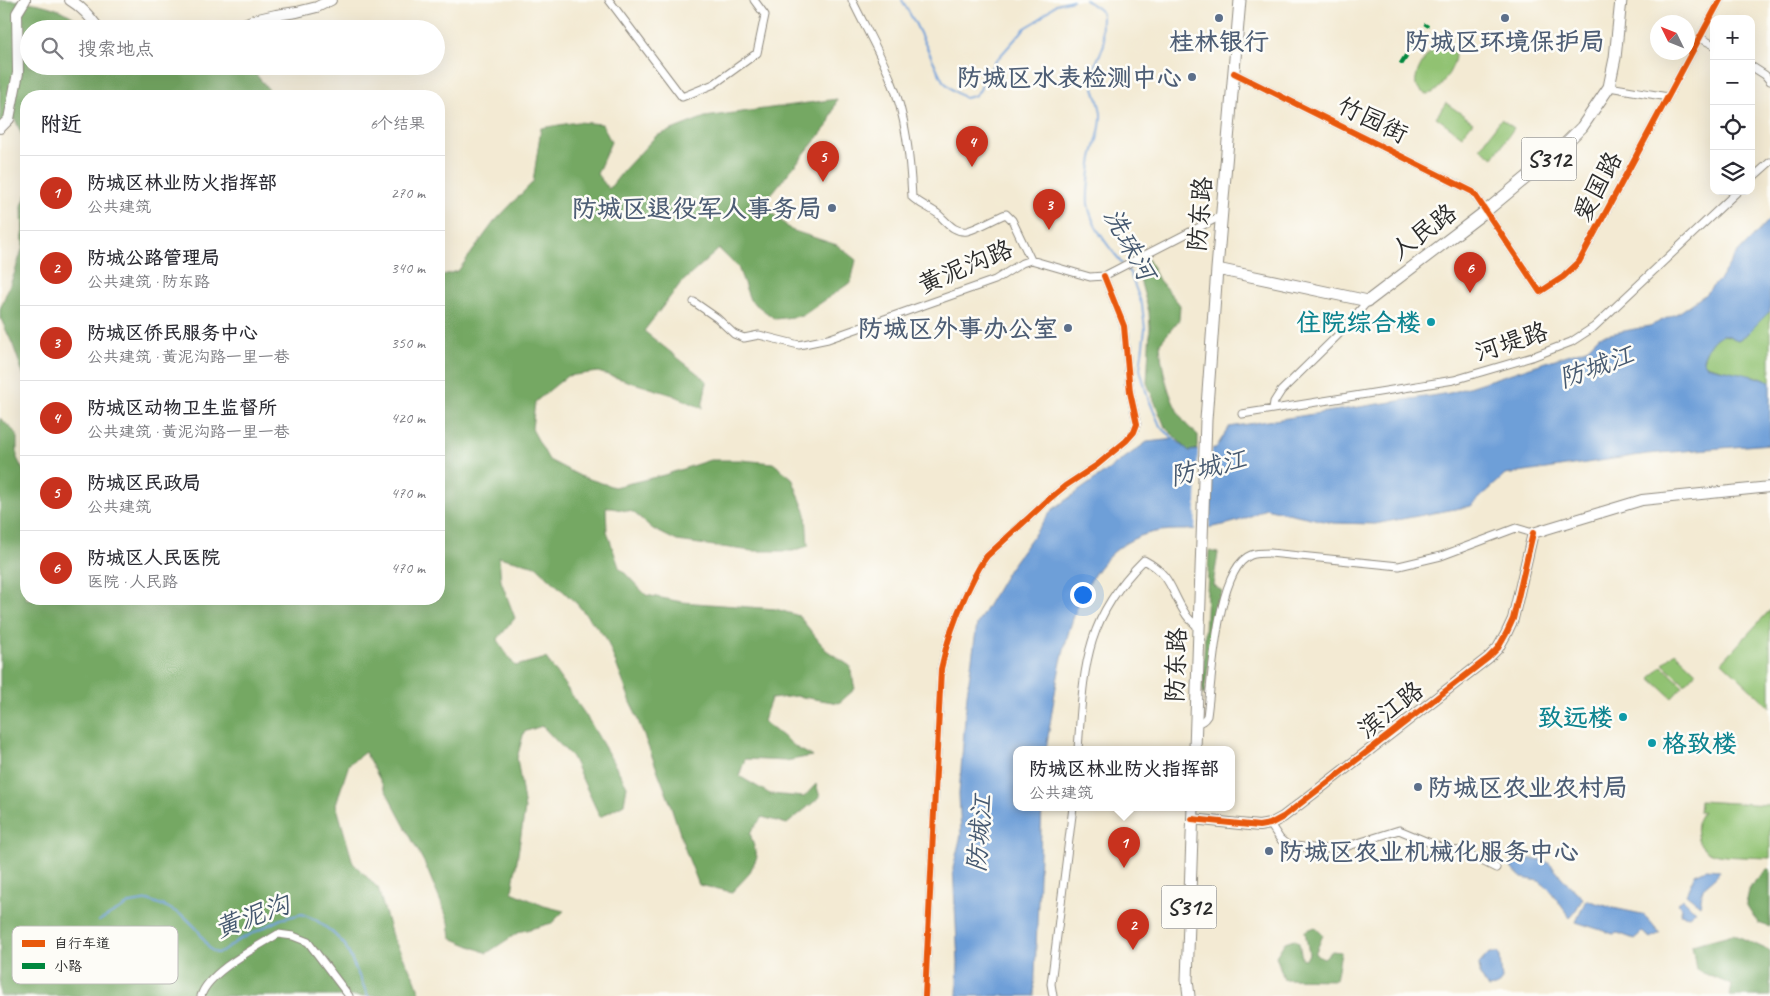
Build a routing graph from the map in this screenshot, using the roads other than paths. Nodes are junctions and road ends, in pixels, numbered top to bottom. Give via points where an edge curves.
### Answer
1 (25, 0) edge
2 (70, 0) edge
3 (331, 0) edge
4 (609, 0) edge
5 (754, 0) edge
6 (852, 0) edge
7 (1240, 0) edge
8 (1621, 0) edge
9 (1720, 0) edge
10 (92, 20) edge
11 (254, 20) edge
12 (1700, 38) junction
13 (1710, 44) edge
14 (1755, 69) edge
15 (1234, 73) junction
16 (1770, 81) edge
17 (1609, 87) junction
18 (1668, 97) junction
19 (0, 128) edge
20 (1770, 162) edge
21 (1755, 175) edge
22 (1734, 195) edge
23 (1486, 211) junction
24 (1221, 216) junction
25 (1031, 260) junction
26 (1217, 269) junction
27 (1104, 276) junction
28 (1368, 301) junction
29 (694, 302) dead end
30 (1273, 408) junction
31 (1242, 414) dead end
32 (1770, 487) edge
33 (1533, 533) junction
34 (1199, 628) junction
35 (1196, 722) junction
36 (1078, 746) edge
37 (1195, 746) edge
38 (1073, 811) edge
39 (1193, 811) edge
40 (1192, 819) junction
41 (1270, 824) junction
42 (1496, 868) dead end
43 (201, 996) edge
44 (349, 996) edge
45 (925, 996) edge
46 (1052, 996) edge
47 (1189, 996) edge

1 - 19 street via 17,13 18,73 9,119
2 - 10 street
3 - 11 street via 317,7
4 - 5 street via 682,97 714,84 757,53 765,15
6 - 25 street via 892,80 902,114 912,197 938,214 947,225 962,231 969,231 1006,214
7 - 15 main road, 防东路
8 - 17 main road, 人民路 / S312
9 - 12 street, 爱国路
12 - 13 street
12 - 18 street, 爱国路
14 - 16 street
15 - 23 street, 竹园街 via 1473,192
15 - 24 main road, 防东路
17 - 18 street
17 - 23 main road, 人民路 / S312 via 1582,127 1556,154
18 - 23 street, 爱国路 via 1579,262 1563,278 1540,292
20 - 21 street
22 - 30 street, 河堤路 via 1594,327 1571,342 1454,380
23 - 28 main road, 人民路 / S312
24 - 26 main road, 防东路
24 - 27 street
25 - 27 street, 黄泥沟路 via 1090,277
25 - 29 street, 黄泥沟路 via 995,280 828,339 799,344 759,335 744,338 734,334
26 - 28 main road
26 - 34 main road, 防东路 via 1206,431
27 - 45 street via 1124,326 1130,392 1137,424 1126,441 1065,486 987,556 979,566 946,641 941,669
28 - 30 street, 人民路 via 1281,391
30 - 31 street, 河堤路
32 - 33 street via 1642,500
33 - 35 street via 1516,528 1441,556 1399,566 1270,552 1251,555 1241,562 1227,590 1220,612 1206,716 1205,720
33 - 41 street, 滨江路 via 1513,619 1498,648 1296,809
34 - 35 main road, 防东路
34 - 36 street via 1185,614 1160,570 1144,560 1106,607 1089,648
35 - 37 main road, 防东路
38 - 46 street
39 - 40 main road, S312
40 - 41 street, 滨江路 via 1250,826
40 - 47 main road, S312
41 - 42 street via 1286,845 1322,849 1342,848 1399,830 1447,850 1462,851
43 - 44 street via 218,973 278,934 308,942

